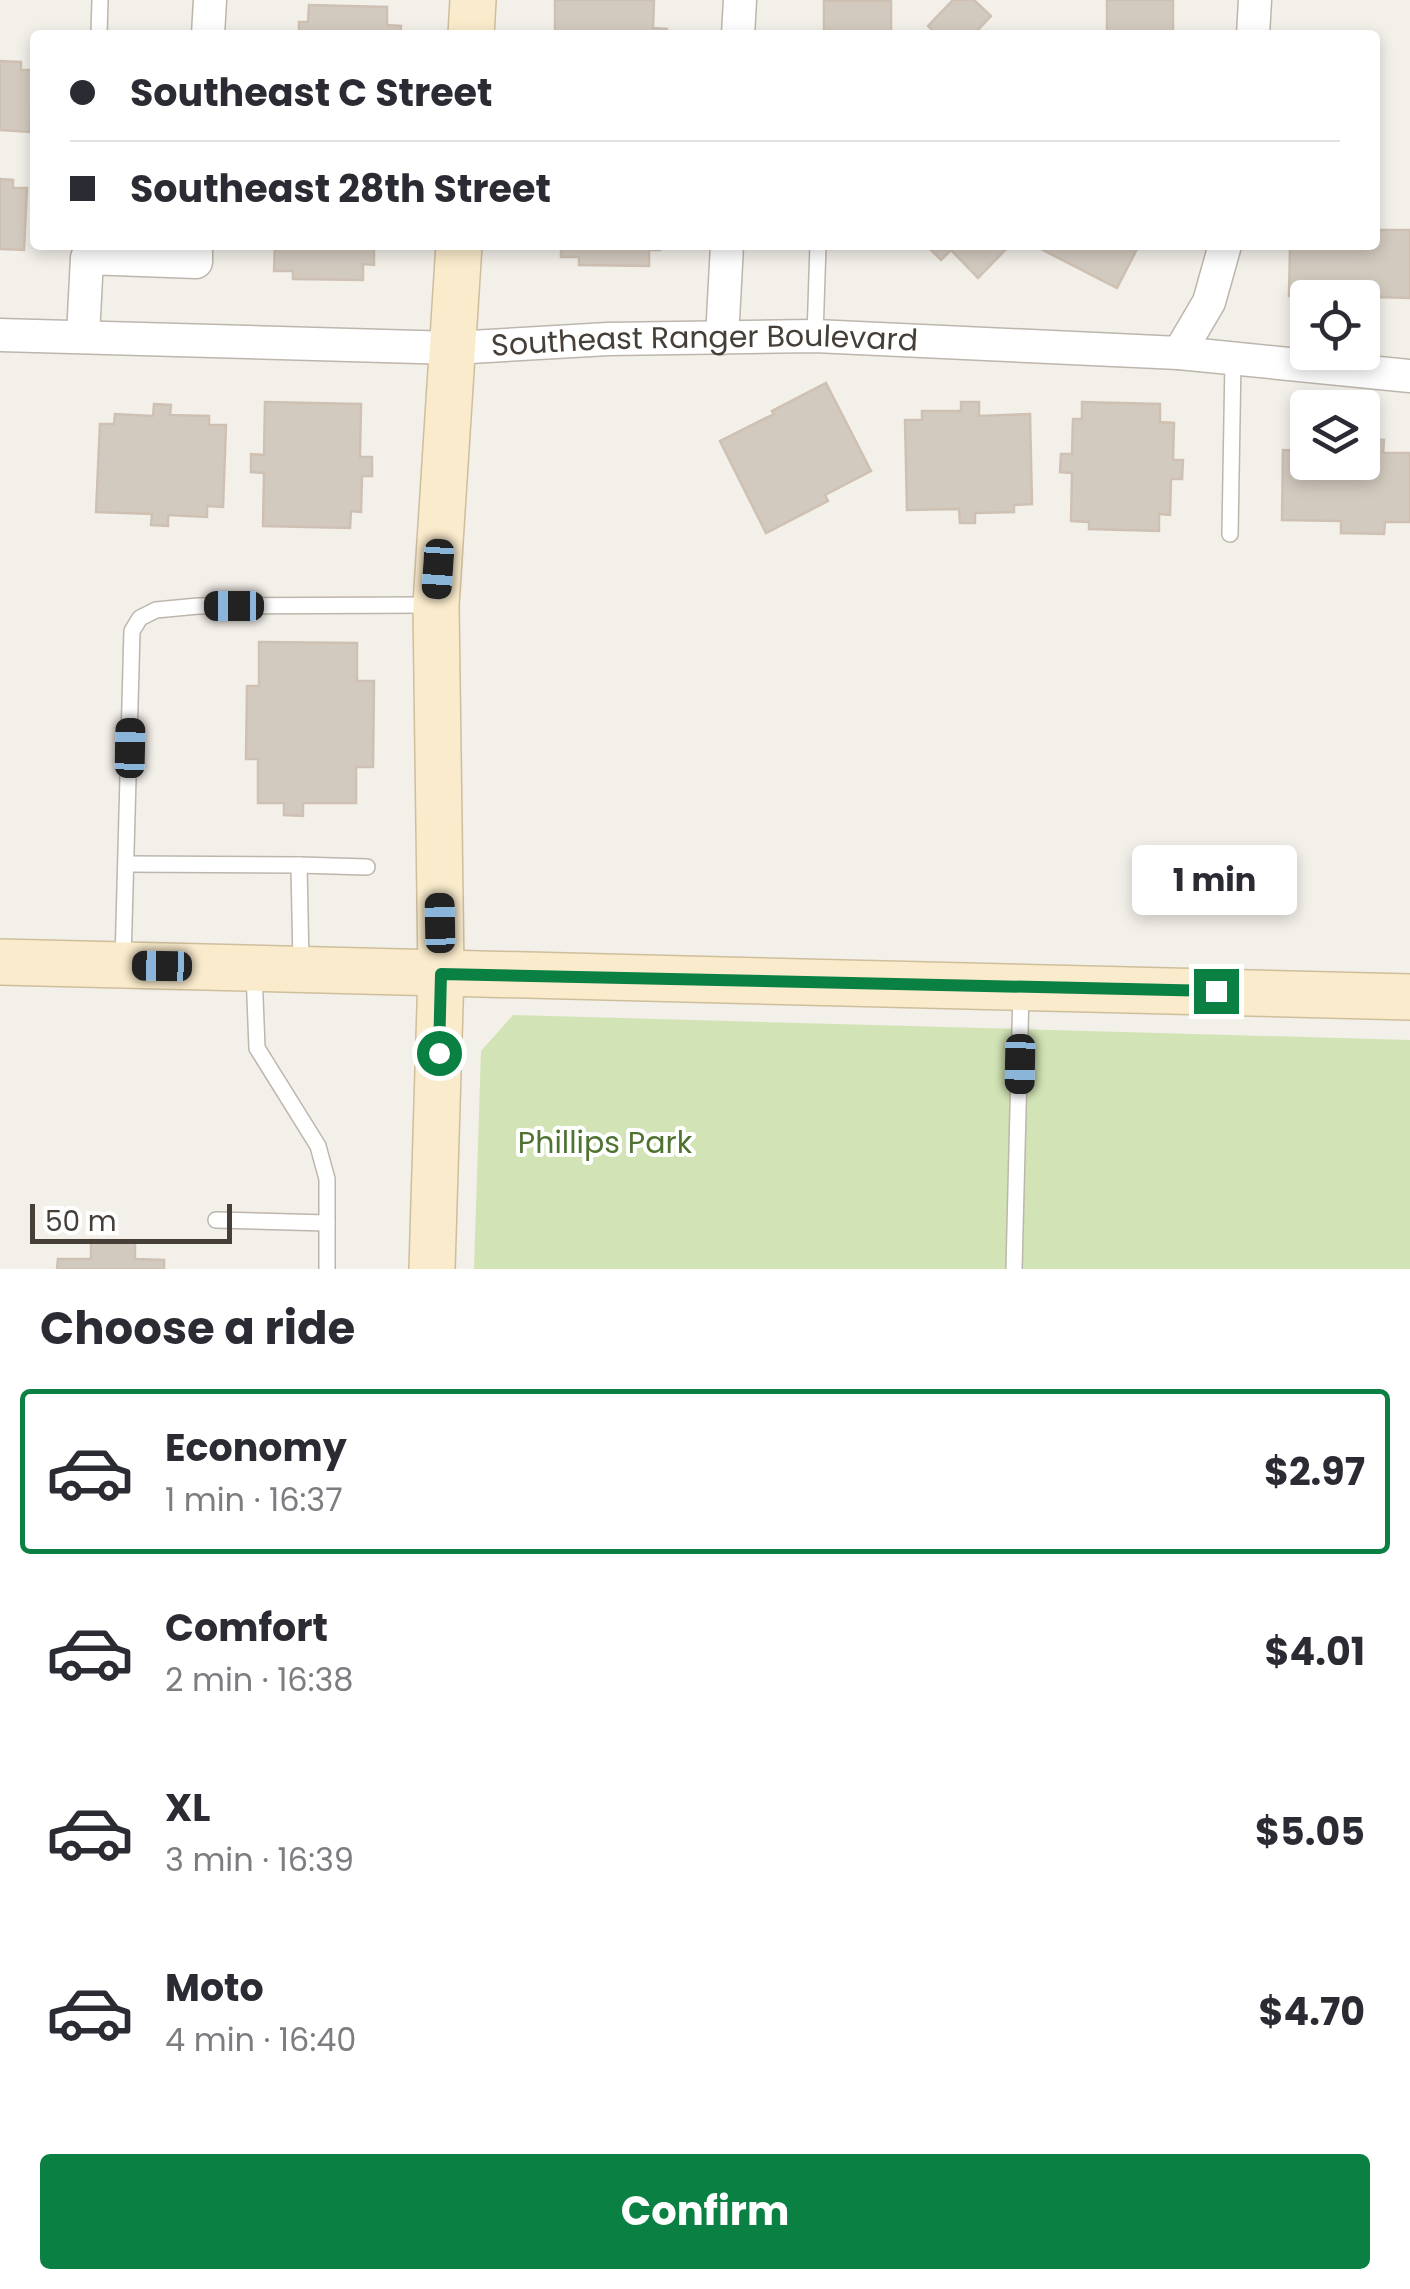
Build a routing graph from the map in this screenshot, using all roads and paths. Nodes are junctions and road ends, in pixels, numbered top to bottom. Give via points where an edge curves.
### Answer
1 (100, 0) edge
2 (210, 0) edge
3 (473, 0) edge
4 (740, 0) edge
5 (1254, 0) edge
6 (99, 30) edge
7 (208, 30) edge
8 (471, 30) edge
9 (738, 30) edge
10 (1253, 30) edge
11 (196, 250) edge
12 (459, 250) edge
13 (727, 250) edge
14 (818, 250) edge
15 (1224, 250) edge
16 (88, 252) edge
17 (0, 335) edge
18 (83, 336) junction
19 (814, 336) junction
20 (722, 338) junction
21 (454, 348) junction
22 (1179, 353) junction
23 (1233, 360) junction
24 (1410, 376) edge
25 (1230, 534) dead end
26 (436, 605) junction
27 (127, 864) junction
28 (299, 865) junction
29 (367, 867) dead end
30 (0, 962) edge
31 (123, 965) junction
32 (254, 968) junction
33 (302, 970) junction
34 (441, 974) junction
35 (1021, 986) junction
36 (1410, 997) edge
37 (216, 1220) dead end
38 (327, 1223) junction
39 (326, 1269) edge
40 (432, 1269) edge
41 (1014, 1269) edge

1 - 6 lane
2 - 7 street
3 - 8 main road
4 - 9 street
5 - 10 street
11 - 16 street via 196,262
12 - 21 main road
13 - 20 street
14 - 19 lane
15 - 22 street via 1209,302
16 - 18 street
17 - 18 street, Southeast Ranger Boulevard
18 - 21 street, Southeast Ranger Boulevard
19 - 20 street, Southeast Ranger Boulevard
19 - 22 street, Southeast Ranger Boulevard
20 - 21 street, Southeast Ranger Boulevard
21 - 26 main road
22 - 23 street, Southeast Ranger Boulevard
23 - 24 street, Southeast Ranger Boulevard
23 - 25 lane
26 - 27 lane via 198,606 140,618 132,631
26 - 34 main road
27 - 28 lane
27 - 31 lane
28 - 29 lane
28 - 33 lane
30 - 31 main road
31 - 32 main road
32 - 33 main road
32 - 38 lane via 257,1048 318,1146 327,1179
33 - 34 main road
34 - 35 main road
34 - 40 main road
35 - 36 main road
35 - 41 lane
37 - 38 lane
38 - 39 lane

